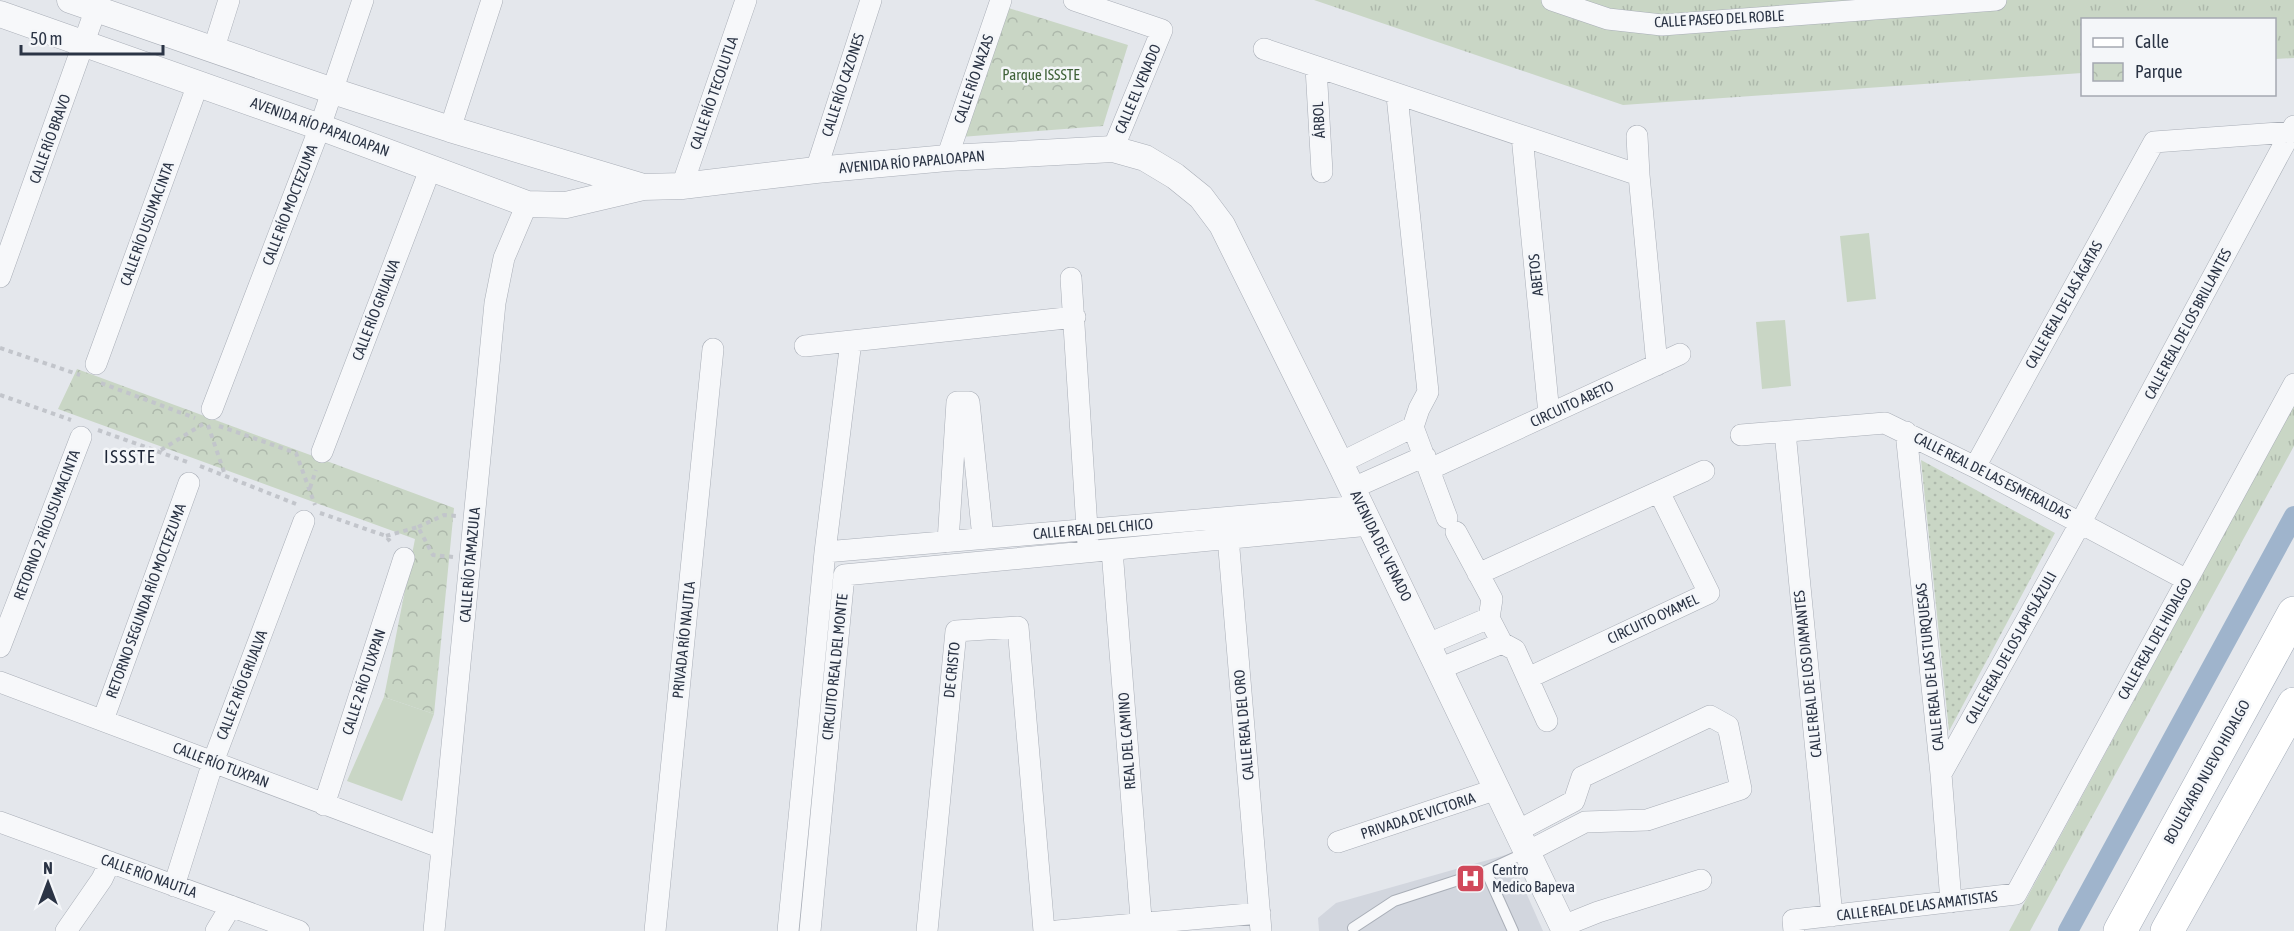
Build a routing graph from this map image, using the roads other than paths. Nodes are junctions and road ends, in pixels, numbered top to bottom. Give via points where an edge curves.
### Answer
1 (70, 0) edge
2 (229, 0) edge
3 (363, 0) edge
4 (492, 0) edge
5 (746, 0) edge
6 (871, 0) edge
7 (1001, 0) edge
8 (1074, 0) edge
9 (1552, 0) edge
10 (1996, 0) edge
11 (1907, 3) edge
12 (97, 4) edge
13 (1810, 7) edge
14 (0, 14) edge
15 (84, 45) junction
16 (1264, 49) dead end
17 (213, 51) junction
18 (1316, 67) junction
19 (198, 84) junction
20 (333, 91) junction
21 (1398, 96) junction
22 (320, 127) junction
23 (450, 129) junction
24 (2293, 129) edge
25 (1522, 136) junction
26 (1637, 136) dead end
27 (1113, 148) junction
28 (947, 158) junction
29 (431, 167) junction
30 (816, 170) junction
31 (1322, 172) dead end
32 (1638, 175) junction
33 (1175, 176) joint
34 (682, 186) junction
35 (644, 187) junction
36 (527, 204) junction
37 (0, 277) edge
38 (1071, 278) dead end
39 (1075, 317) junction
40 (851, 341) junction
41 (805, 346) dead end
42 (713, 350) dead end
43 (1680, 354) dead end
44 (1657, 365) junction
45 (89, 373) road end
46 (2294, 384) edge
47 (1549, 414) junction
48 (210, 415) road end
49 (1413, 427) junction
50 (84, 429) road end
51 (1785, 432) junction
52 (1906, 432) junction
53 (1741, 435) dead end
54 (322, 452) dead end
55 (1427, 462) junction
56 (1340, 463) junction
57 (1975, 467) junction
58 (1704, 471) dead end
59 (189, 483) dead end
60 (1659, 492) junction
61 (1361, 506) junction
62 (310, 517) road end
63 (1227, 518) junction
64 (2081, 522) junction
65 (1087, 530) junction
66 (983, 538) junction
67 (1228, 539) junction
68 (948, 542) junction
69 (1112, 550) junction
70 (825, 552) junction
71 (1089, 552) junction
72 (404, 558) dead end
73 (1478, 574) junction
74 (2187, 580) junction
75 (2294, 613) edge
76 (1490, 618) junction
77 (1502, 643) junction
78 (1428, 644) junction
79 (0, 647) edge
80 (1439, 669) junction
81 (1528, 678) junction
82 (0, 682) edge
83 (2294, 704) edge
84 (103, 720) junction
85 (1547, 721) dead end
86 (213, 762) junction
87 (1941, 774) junction
88 (1497, 789) junction
89 (1574, 801) junction
90 (324, 805) junction
91 (0, 822) edge
92 (1585, 822) junction
93 (1522, 841) junction
94 (1338, 842) dead end
95 (442, 848) junction
96 (110, 862) junction
97 (1486, 871) junction
98 (1701, 880) dead end
99 (174, 886) junction
100 (2016, 894) joint
101 (1951, 902) junction
102 (231, 906) junction
103 (1832, 916) junction
104 (1261, 922) edge
105 (1141, 927) edge
106 (1353, 928) dead end
107 (1564, 929) edge
108 (66, 931) edge
109 (216, 931) edge
110 (299, 931) edge
111 (434, 931) edge
112 (655, 931) edge
113 (788, 931) edge
114 (810, 931) edge
115 (927, 931) edge
116 (1044, 931) edge
117 (1057, 931) edge
118 (1514, 931) edge
119 (1794, 931) edge
120 (2120, 931) edge
121 (2168, 931) edge

1 - 12 street, AVENIDA RÍO PAPALOAPAN
2 - 17 street
3 - 20 street, CALLE RÍO MOCTEZUMA
4 - 23 street
5 - 34 street, CALLE RÍO TECOLUTLA
6 - 30 street, CALLE RÍO CAZONES
7 - 28 street, CALLE RÍO NAZAS
8 - 27 street, CALLE EL VENADO via 1162,30
9 - 13 street, CALLE PASEO DEL ROBLE via 1608,19 1662,25
10 - 11 street, CALLE PASEO DEL ROBLE
11 - 13 street, CALLE PASEO DEL ROBLE
12 - 15 street, CALLE RÍO BRAVO
12 - 17 street, AVENIDA RÍO PAPALOAPAN
14 - 15 street, AVENIDA RÍO PAPALOAPAN
15 - 19 street, AVENIDA RÍO PAPALOAPAN
15 - 37 street, CALLE RÍO BRAVO
16 - 18 street
17 - 20 street, AVENIDA RÍO PAPALOAPAN
18 - 21 street
18 - 31 street, ÁRBOL
19 - 22 street, AVENIDA RÍO PAPALOAPAN
19 - 45 street, CALLE RÍO USUMACINTA
20 - 22 street, CALLE RÍO MOCTEZUMA
20 - 23 street, AVENIDA RÍO PAPALOAPAN
21 - 25 street
21 - 49 street via 1428,392
22 - 29 street, AVENIDA RÍO PAPALOAPAN
22 - 48 street, CALLE RÍO MOCTEZUMA
23 - 35 street, AVENIDA RÍO PAPALOAPAN
24 - 57 street, CALLE REAL DE LAS ÁGATAS via 2154,142
24 - 64 street, CALLE REAL DE LOS BRILLANTES
25 - 32 street
25 - 47 street, ABETOS
26 - 32 street
27 - 28 street, AVENIDA RÍO PAPALOAPAN
27 - 33 street, AVENIDA RÍO PAPALOAPAN via 1144,158
28 - 30 street, AVENIDA RÍO PAPALOAPAN
29 - 36 street, AVENIDA RÍO PAPALOAPAN
29 - 54 street, CALLE RÍO GRIJALVA
30 - 34 street, AVENIDA RÍO PAPALOAPAN
32 - 44 street
33 - 56 street, AVENIDA DEL VENADO via 1201,197 1222,225
34 - 35 street, AVENIDA RÍO PAPALOAPAN
35 - 36 street, AVENIDA RÍO PAPALOAPAN via 566,205
36 - 95 street, CALLE RÍO TAMAZULA via 504,258 495,303
38 - 39 street
39 - 40 street
39 - 65 street
40 - 41 street
40 - 70 street, CIRCUITO REAL DEL MONTE
42 - 112 street, PRIVADA RÍO NAUTLA
43 - 44 street, CIRCUITO ABETO
44 - 47 street, CIRCUITO ABETO
46 - 74 street, CALLE REAL DEL HIDALGO
47 - 55 street, CIRCUITO ABETO
49 - 55 street
49 - 56 street
50 - 79 street, RETORNO 2 RÍOUSUMACINTA
51 - 52 street, CALLE REAL DE LAS ESMERALDAS via 1885,423
51 - 53 street, CALLE REAL DE LAS ESMERALDAS
51 - 103 street, CALLE REAL DE LOS DIAMANTES
52 - 57 street, CALLE REAL DE LAS ESMERALDAS
52 - 87 street, CALLE REAL DE LAS TURQUESAS
55 - 61 street, CIRCUITO ABETO
55 - 73 street via 1452,525
56 - 61 street, AVENIDA DEL VENADO
57 - 64 street, CALLE REAL DE LAS ESMERALDAS
58 - 60 street
59 - 84 street, RETORNO SEGUNDA RÍO MOCTEZUMA
60 - 73 street
60 - 81 street, CIRCUITO OYAMEL via 1709,593
61 - 63 street, CALLE REAL DEL CHICO
61 - 67 street, CIRCUITO REAL DEL MONTE
61 - 78 street, AVENIDA DEL VENADO
62 - 86 street, CALLE 2 RÍO GRIJALVA
63 - 65 street, CALLE REAL DEL CHICO
63 - 67 street, CALLE REAL DEL ORO
64 - 74 street, CALLE REAL DE LAS ESMERALDAS
64 - 87 street, CALLE REAL DE LOS LAPISLÁZULI
65 - 66 street, CALLE REAL DEL CHICO
65 - 71 street
66 - 68 street, CALLE REAL DEL CHICO
66 - 68 street via 969,402 957,402
67 - 69 street, CIRCUITO REAL DEL MONTE
67 - 104 street, CALLE REAL DEL ORO
68 - 70 street, CALLE REAL DEL CHICO
69 - 71 street, CIRCUITO REAL DEL MONTE
69 - 105 street, REAL DEL CAMINO
70 - 113 street, CIRCUITO REAL DEL MONTE
71 - 114 street, CIRCUITO REAL DEL MONTE via 844,575
72 - 90 street, CALLE 2 RÍO TUXPAN
73 - 76 street via 1491,599
74 - 100 street, CALLE REAL DEL HIDALGO
75 - 120 main road, BOULEVARD NUEVO HIDALGO
76 - 77 street
76 - 78 street
77 - 80 street
77 - 81 street via 1515,650
78 - 80 street, AVENIDA DEL VENADO
80 - 88 street, AVENIDA DEL VENADO
81 - 85 street
82 - 84 street, CALLE RÍO TUXPAN
83 - 121 main road
84 - 86 street, CALLE RÍO TUXPAN
86 - 90 street, CALLE RÍO TUXPAN
86 - 99 street, CALLE 2 RÍO GRIJALVA
87 - 101 street, CALLE REAL DE LAS TURQUESAS
88 - 93 street, AVENIDA DEL VENADO
88 - 94 street, PRIVADA DE VICTORIA
89 - 92 street
89 - 92 street via 1582,777 1710,716 1728,726 1741,789 1647,820
89 - 93 street
90 - 95 street, CALLE RÍO TUXPAN
91 - 96 street, CALLE RÍO NAUTLA
92 - 93 street
93 - 97 lane
93 - 107 street, AVENIDA DEL VENADO
95 - 111 street, CALLE RÍO TAMAZULA
96 - 99 street, CALLE RÍO NAUTLA
96 - 108 street
97 - 106 lane via 1394,901
97 - 118 lane
98 - 107 street via 1598,912
99 - 102 street, CALLE RÍO NAUTLA
100 - 101 street, CALLE REAL DE LAS AMATISTAS
101 - 103 street, CALLE REAL DE LAS AMATISTAS
102 - 109 street
102 - 110 street, CALLE RÍO NAUTLA
103 - 119 street, CALLE REAL DE LAS AMATISTAS via 1793,920
104 - 105 street
105 - 117 street
115 - 116 street, DE CRISTO via 956,631 1018,627

